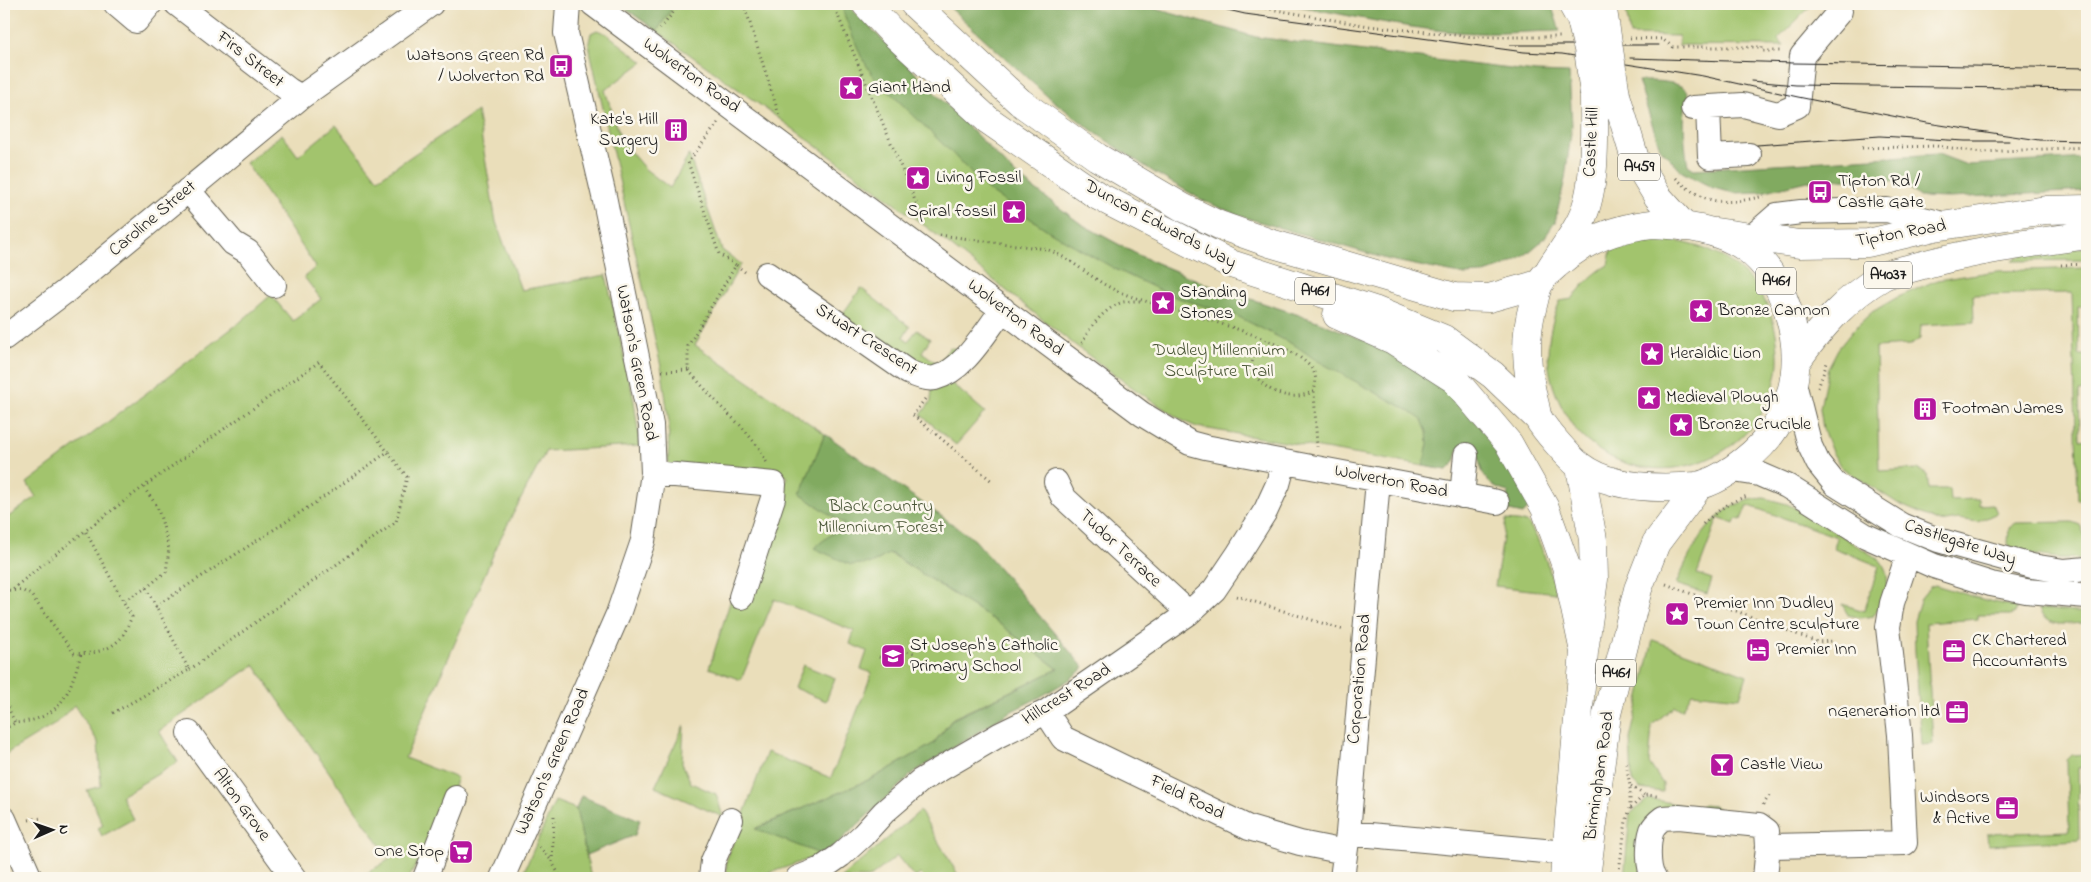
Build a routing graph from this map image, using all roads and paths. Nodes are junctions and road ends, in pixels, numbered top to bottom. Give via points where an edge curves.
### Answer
1 (116, 4) edge
2 (150, 4) edge
3 (177, 4) edge
4 (431, 4) edge
5 (568, 4) edge
6 (593, 4) edge
7 (680, 4) edge
8 (744, 4) edge
9 (839, 4) edge
10 (866, 4) edge
11 (914, 4) edge
12 (1241, 4) edge
13 (1835, 4) edge
14 (1580, 14) edge
15 (656, 33) dead end
16 (1624, 38) dead end
17 (1790, 51) dead end
18 (1605, 95) junction
19 (301, 97) junction
20 (731, 105) junction
21 (781, 120) dead end
22 (2087, 147) edge
23 (1862, 148) dead end
24 (1749, 155) dead end
25 (1675, 177) dead end
26 (1078, 182) junction
27 (188, 190) junction
28 (1771, 195) dead end
29 (2087, 209) edge
30 (926, 227) dead end
31 (1685, 227) junction
32 (1715, 232) junction
33 (934, 234) dead end
34 (2087, 235) edge
35 (736, 265) junction
36 (757, 274) joint
37 (1544, 278) junction
38 (274, 285) dead end
39 (1146, 300) junction
40 (1003, 309) junction
41 (4, 338) edge
42 (1080, 348) dead end
43 (1282, 348) junction
44 (1828, 360) dead end
45 (688, 370) junction
46 (662, 371) dead end
47 (1803, 377) junction
48 (926, 391) dead end
49 (1314, 391) junction
50 (1539, 418) junction
51 (389, 451) junction
52 (1317, 455) dead end
53 (1466, 455) dead end
54 (1284, 462) junction
55 (1580, 467) junction
56 (1733, 470) junction
57 (653, 473) junction
58 (1378, 480) junction
59 (993, 482) dead end
60 (1056, 482) dead end
61 (774, 484) junction
62 (1699, 486) junction
63 (144, 488) junction
64 (1750, 495) dead end
65 (1462, 496) junction
66 (1496, 502) dead end
67 (1698, 528) dead end
68 (86, 532) junction
69 (1908, 555) junction
70 (2087, 569) edge
71 (1670, 575) dead end
72 (1666, 584) junction
73 (146, 588) junction
74 (14, 589) junction
75 (4, 590) edge
76 (1214, 590) junction
77 (1664, 590) dead end
78 (2087, 596) edge
79 (742, 597) dead end
80 (123, 601) junction
81 (156, 606) junction
82 (1189, 613) junction
83 (1364, 637) junction
84 (1834, 641) dead end
85 (1584, 652) junction
86 (914, 653) dead end
87 (81, 654) junction
88 (879, 657) dead end
89 (189, 670) junction
90 (4, 698) edge
91 (1046, 712) junction
92 (113, 714) dead end
93 (15, 722) junction
94 (4, 729) edge
95 (189, 733) dead end
96 (1644, 795) dead end
97 (456, 798) dead end
98 (555, 809) dead end
99 (4, 819) edge
100 (731, 820) dead end
101 (1346, 842) junction
102 (537, 844) dead end
103 (1768, 846) junction
104 (552, 862) junction
105 (1565, 866) edge
106 (30, 878) edge
107 (294, 878) edge
108 (425, 878) edge
109 (502, 878) edge
110 (561, 878) edge
111 (712, 878) edge
112 (798, 878) edge
113 (1342, 878) edge
114 (1586, 878) edge
115 (1618, 878) edge
116 (1654, 878) edge
117 (1764, 878) edge

1 - 2 street via 136,21
3 - 19 street, Firs Street
4 - 19 street, Caroline Street
5 - 57 street, Watson's Green Road via 566,33 604,196 651,425
6 - 20 street, Wolverton Road
7 - 15 path
8 - 21 path
9 - 30 path via 836,11
10 - 26 main road, Duncan Edwards Way / A461 via 988,120
11 - 37 main road, Duncan Edwards Way / A461 via 1020,102 1097,157 1219,225 1454,298 1489,298
12 - 14 path via 1369,26 1474,37
13 - 24 street via 1840,11 1802,56 1797,106 1778,114 1743,105 1701,108 1710,157
14 - 18 main road, Castle Hill / A459, bridge via 1588,49
16 - 17 path via 1662,38 1673,47 1762,47 1762,51
18 - 31 main road, Castle Hill / A459 via 1635,159 1658,197
18 - 37 main road, Castle Hill / A459 via 1582,219
19 - 27 street, Caroline Street
20 - 35 path via 688,162 719,254
20 - 40 street, Wolverton Road
22 - 23 path via 1982,152 1936,146
25 - 28 path via 1707,200 1738,202
26 - 50 main road, Duncan Edwards Way / A461 via 1098,196 1231,264 1374,310 1444,339 1494,375
26 - 85 main road via 1105,217 1177,256 1250,286 1346,318 1393,340 1454,379 1509,444 1546,508 1566,566
27 - 38 street via 233,243 248,252
27 - 41 street, Caroline Street
29 - 32 main road, Tipton Road / A4037 via 2046,210 1947,225 1868,242 1799,244
31 - 32 main road, A461
31 - 37 main road, A461 via 1652,224 1603,235 1578,247
32 - 47 main road, A461 via 1746,248 1776,279 1792,324
33 - 39 path via 1046,249 1058,253 1120,293
34 - 47 main road, Tipton Road / A4037 via 2010,246 1928,263 1883,277 1842,307 1820,329
35 - 36 path
35 - 45 path via 688,346
36 - 40 street, Stuart Crescent via 908,372 921,377 933,378 960,364
37 - 50 main road, A461 via 1527,326 1526,358
39 - 42 path via 1122,302 1107,312 1092,326
39 - 43 path
40 - 54 street, Wolverton Road via 1142,414 1190,443
43 - 49 path via 1313,370 1317,382
43 - 49 path via 1261,351 1254,357 1252,365 1258,381 1278,394 1295,397
44 - 47 path
45 - 46 path
45 - 61 path via 759,448
47 - 56 main road, A461 via 1759,449
47 - 70 street, Castlegate Way via 1810,446 1818,464 1834,484 1901,525 1938,540 2032,566
48 - 59 path via 925,400 913,415
49 - 52 path
50 - 55 main road, A461
51 - 63 path via 320,362
51 - 81 path
51 - 89 path via 407,477 396,522
53 - 65 street
54 - 58 street, Wolverton Road
54 - 76 street, Hillcrest Road via 1266,510
55 - 62 main road, A461 via 1601,477 1650,488
55 - 85 main road, Birmingham Road / A461 via 1593,540 1594,568
56 - 62 main road, A461
56 - 69 street, Castlegate Way via 1759,474 1787,486 1866,536
57 - 61 street
57 - 109 street, Watson's Green Road via 643,541 618,614
58 - 65 street, Wolverton Road
58 - 83 street, Corporation Road
60 - 82 street, Tudor Terrace via 1063,496
61 - 79 street via 773,498
62 - 114 main road, Birmingham Road / A461 via 1656,543 1638,589 1607,714
63 - 68 path
63 - 73 path via 156,506 169,549 166,572
64 - 67 path via 1729,503
65 - 66 street, Wolverton Road
68 - 74 path
68 - 80 path
69 - 78 street, Castlegate Way via 1991,584 2026,591
69 - 103 street via 1892,603 1888,627 1900,735 1905,843
71 - 72 path
72 - 77 path
72 - 84 path via 1817,642
73 - 80 path
73 - 81 path
74 - 75 path
74 - 87 path via 30,595 74,653
76 - 82 street, Hillcrest Road
76 - 83 path
80 - 87 path via 132,617 121,638 109,648
81 - 89 path
82 - 91 street, Hillcrest Road
83 - 101 street, Corporation Road
85 - 105 main road, Birmingham Road / A461
86 - 88 path via 900,648 895,663
87 - 93 path via 70,689 53,712 41,718
89 - 92 path
90 - 93 path
91 - 101 street, Field Road via 1063,738 1249,828 1300,843
91 - 112 street, Hillcrest Road via 920,781 840,855 821,869
93 - 94 path
95 - 107 street, Alton Grove
96 - 115 path via 1630,786 1630,809
97 - 108 street
98 - 104 path
99 - 106 street
100 - 111 street via 713,861
101 - 105 street, Field Road
101 - 113 street, Corporation Road
102 - 104 path
103 - 116 street via 1767,831 1759,825 1663,818 1652,830 1649,862
103 - 117 street
104 - 110 path

